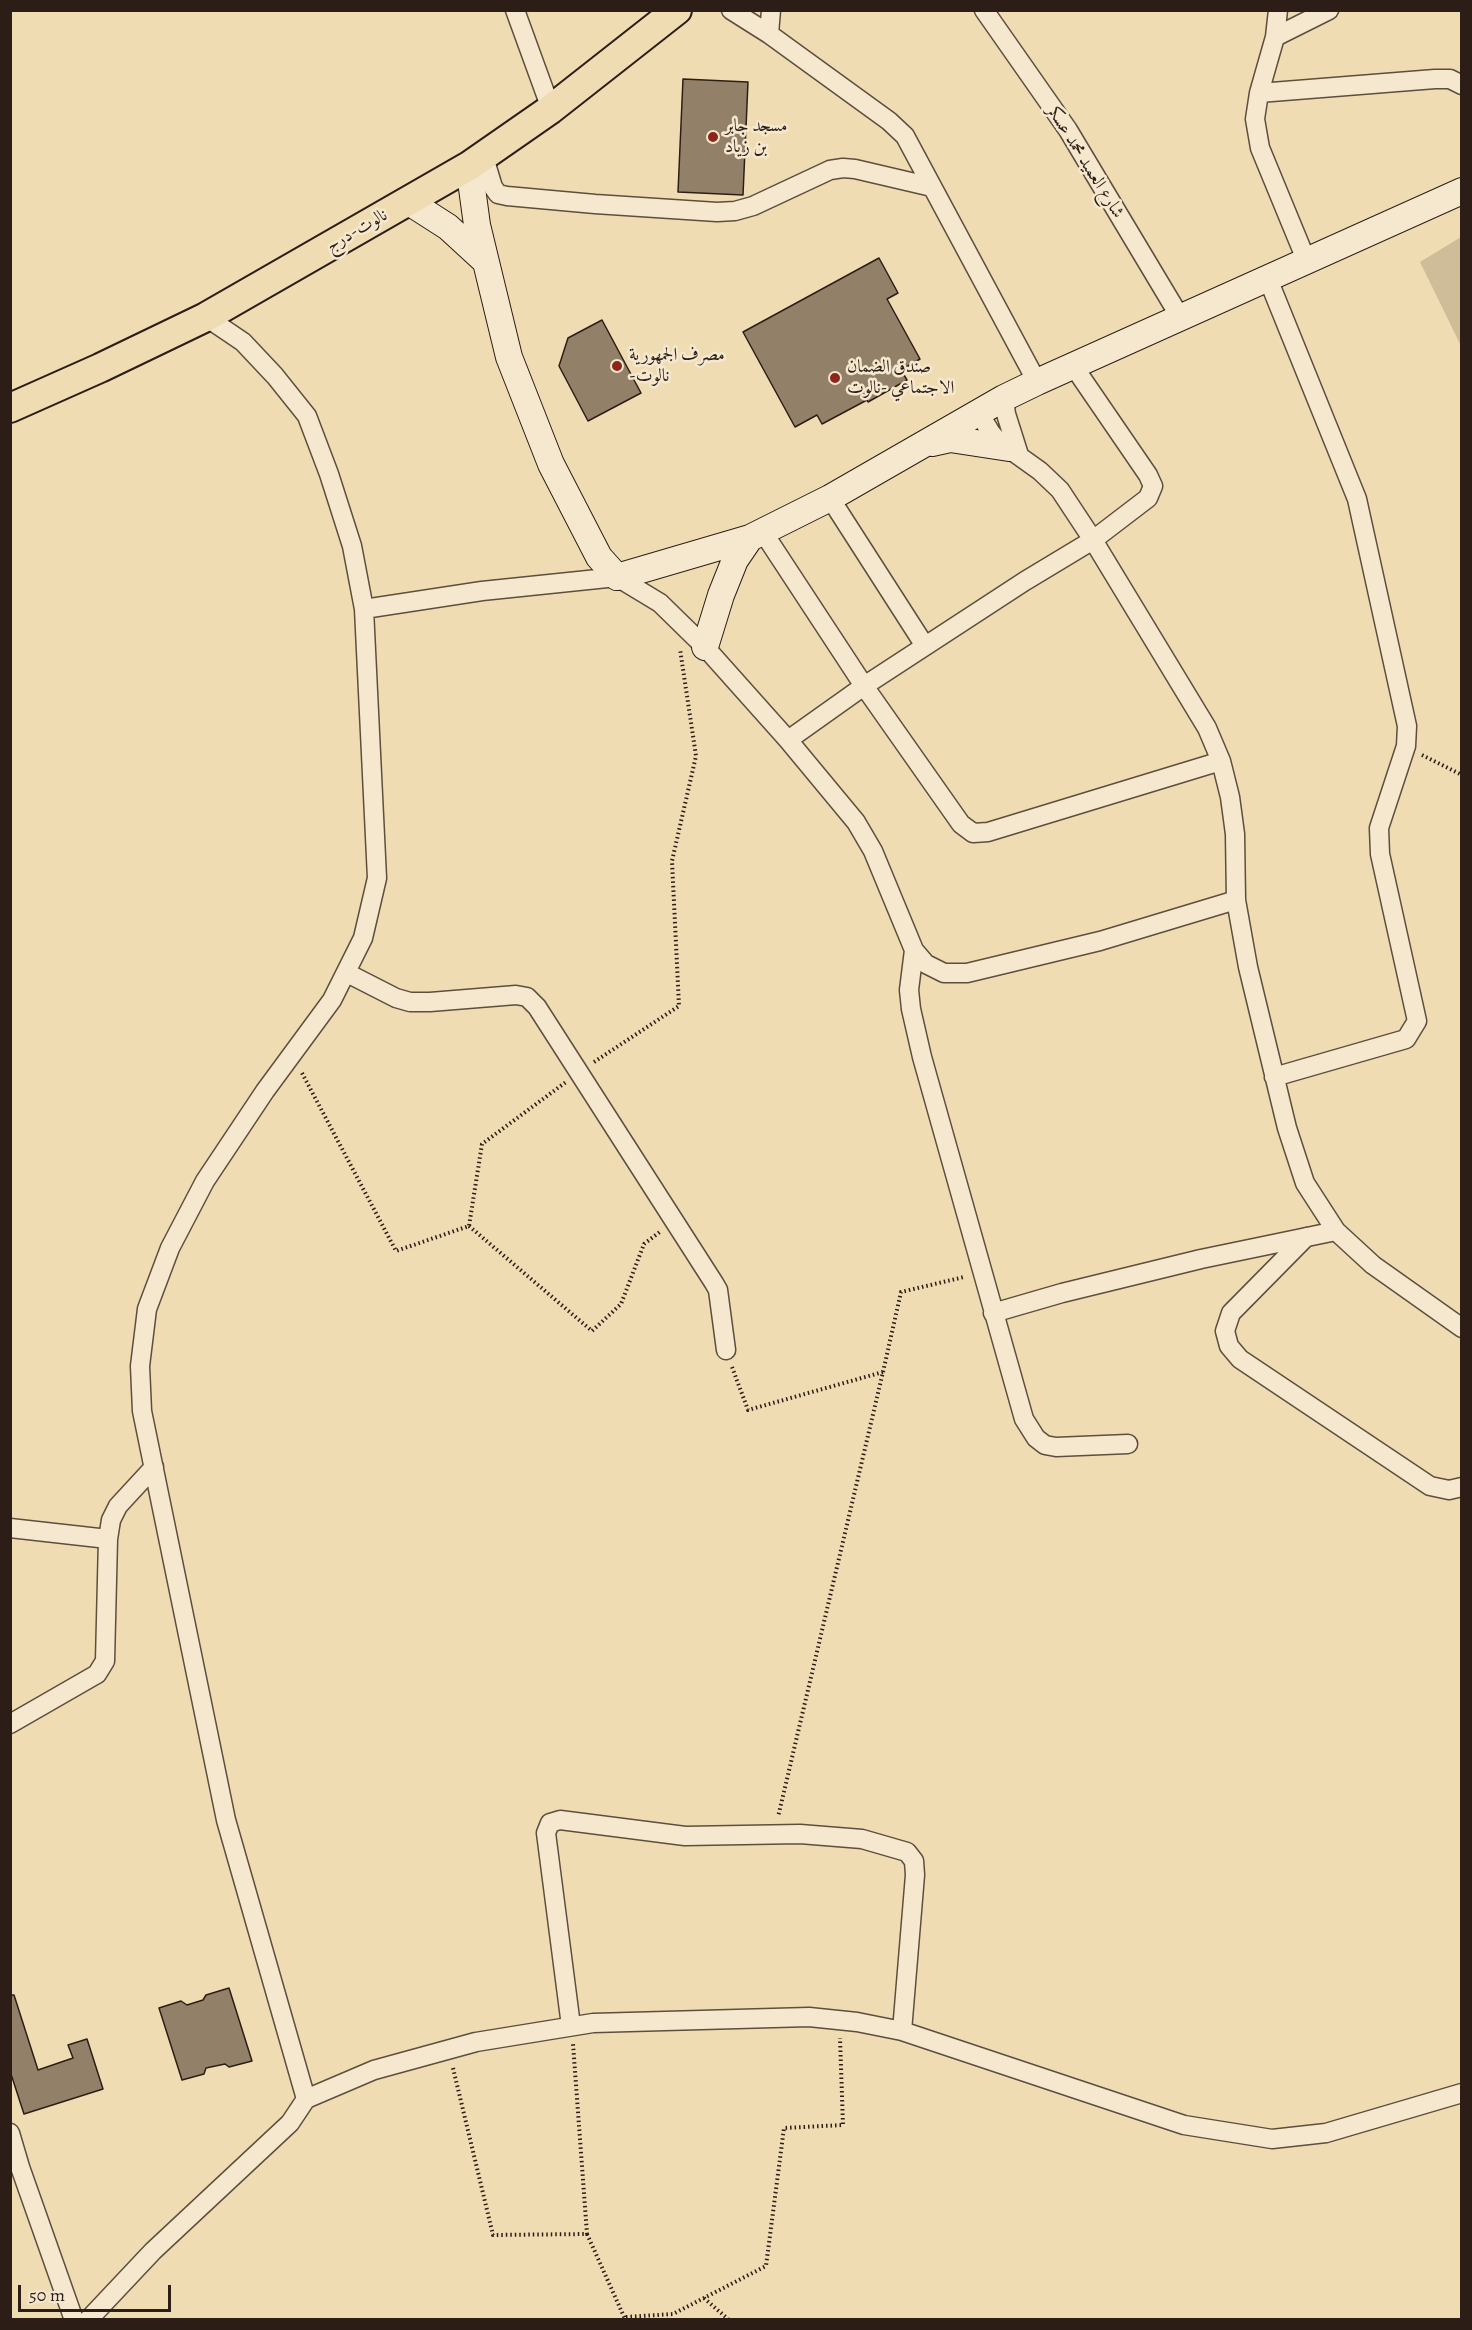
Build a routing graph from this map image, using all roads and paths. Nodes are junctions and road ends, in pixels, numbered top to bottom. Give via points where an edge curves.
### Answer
1 (515, 10) edge
2 (676, 10) edge
3 (731, 10) edge
4 (771, 10) edge
5 (984, 10) edge
6 (1278, 10) edge
7 (1329, 10) edge
8 (770, 34) junction
9 (1275, 37) junction
10 (1461, 86) edge
11 (1259, 93) junction
12 (551, 109) junction
13 (476, 160) junction
14 (932, 187) junction
15 (1461, 191) edge
16 (408, 202) junction
17 (485, 261) junction
18 (1307, 261) junction
19 (1268, 279) junction
20 (206, 317) junction
21 (1180, 317) junction
22 (1072, 364) junction
23 (1037, 382) junction
24 (1004, 398) junction
25 (10, 408) edge
26 (979, 413) junction
27 (920, 446) junction
28 (1014, 451) junction
29 (830, 498) junction
30 (757, 535) junction
31 (1093, 540) junction
32 (617, 576) junction
33 (364, 609) junction
34 (675, 618) junction
35 (925, 646) junction
36 (705, 647) junction
37 (864, 686) junction
38 (788, 740) junction
39 (1406, 746) junction
40 (1221, 761) junction
41 (1461, 775) edge
42 (1236, 900) junction
43 (914, 950) junction
44 (347, 973) junction
45 (292, 1054) junction
46 (578, 1073) junction
47 (1274, 1077) junction
48 (674, 1221) junction
49 (469, 1226) junction
50 (1336, 1231) junction
51 (1306, 1238) junction
52 (982, 1272) junction
53 (993, 1313) junction
54 (1461, 1328) edge
55 (726, 1350) joint
56 (883, 1372) junction
57 (1128, 1444) dead end
58 (154, 1467) junction
59 (1461, 1487) edge
60 (10, 1528) edge
61 (108, 1539) junction
62 (10, 1724) edge
63 (773, 1835) junction
64 (839, 2020) junction
65 (571, 2026) junction
66 (902, 2031) junction
67 (449, 2049) junction
68 (1461, 2093) edge
69 (306, 2099) junction
70 (10, 2133) edge
71 (587, 2234) junction
72 (704, 2298) junction
73 (626, 2318) edge
74 (74, 2319) edge
75 (88, 2319) edge
76 (729, 2319) edge

1 - 12 street
2 - 12 main road, نالوت-درج
3 - 8 street
4 - 8 street
5 - 21 street, شارع العميد محمد عسكر via 1068,130
6 - 9 street
7 - 9 street
8 - 14 street via 905,136
9 - 11 street
10 - 11 street via 1450,79 1435,79
11 - 18 street via 1255,119 1260,148
12 - 13 main road, نالوت-درج
13 - 14 street via 498,194 507,196 717,212 753,206 843,168
13 - 16 main road, نالوت-درج
13 - 17 street via 477,225
14 - 23 street
15 - 18 street
16 - 17 street via 448,227
16 - 20 main road, نالوت-درج
17 - 32 street via 509,357 551,464 599,557
18 - 19 street
19 - 21 street
19 - 39 street via 1357,499 1407,726
20 - 25 main road, نالوت-درج
20 - 33 street via 243,342 307,416 352,546
21 - 22 street
22 - 23 street
22 - 31 street via 1153,486 1148,498
23 - 24 street
24 - 26 street
24 - 28 street
26 - 27 street
26 - 28 street via 991,433
27 - 28 street via 950,439
27 - 29 street
28 - 31 street via 1060,490
29 - 30 street
29 - 35 street
30 - 32 street
30 - 36 street via 735,560
30 - 37 street
31 - 35 street
31 - 40 street via 1207,728
32 - 33 street
32 - 34 street via 660,603
33 - 44 street via 377,878 363,938
34 - 36 street
34 - 46 path via 696,756 672,861 679,1006
35 - 37 street
36 - 38 street
37 - 38 street
37 - 40 street via 961,824 973,833
38 - 43 street via 856,822 873,851
39 - 41 path
39 - 47 street via 1379,828 1380,854 1417,1021 1406,1040
40 - 42 street via 1235,834
42 - 43 street via 967,973 944,972 926,964
42 - 47 street
43 - 52 street via 909,978 911,1010
44 - 45 street
44 - 46 street via 410,1002 527,997 537,1006
45 - 49 path via 396,1251
45 - 58 street via 205,1181 170,1248 147,1309 141,1366 142,1411
46 - 48 street
46 - 49 path via 482,1144
47 - 50 street via 1305,1183
48 - 49 path via 644,1244 621,1304 592,1331
48 - 55 street via 718,1290
50 - 51 street
50 - 54 street via 1373,1265
51 - 53 street via 1201,1259
51 - 59 street via 1231,1313 1225,1331 1229,1346 1240,1359 1431,1486 1449,1490
52 - 53 street
52 - 56 path via 902,1292
53 - 57 street via 1021,1409 1036,1438 1056,1447
55 - 56 path via 748,1410
56 - 63 path
58 - 61 street via 118,1506
58 - 69 street via 226,1820
60 - 61 street
61 - 62 street via 105,1661 97,1674
63 - 65 street via 685,1836 560,1820 550,1823 546,1833
63 - 66 street via 862,1839 906,1852 914,1861
64 - 65 street via 656,2020
64 - 66 street
64 - 72 path via 843,2125 784,2128 766,2266
65 - 67 street
65 - 71 path
66 - 68 street via 1184,2125 1272,2139 1326,2133
67 - 69 street via 374,2070
67 - 71 path via 493,2235
69 - 75 street via 290,2124 153,2252
70 - 74 street
71 - 73 path
72 - 73 path via 673,2314
72 - 76 path

